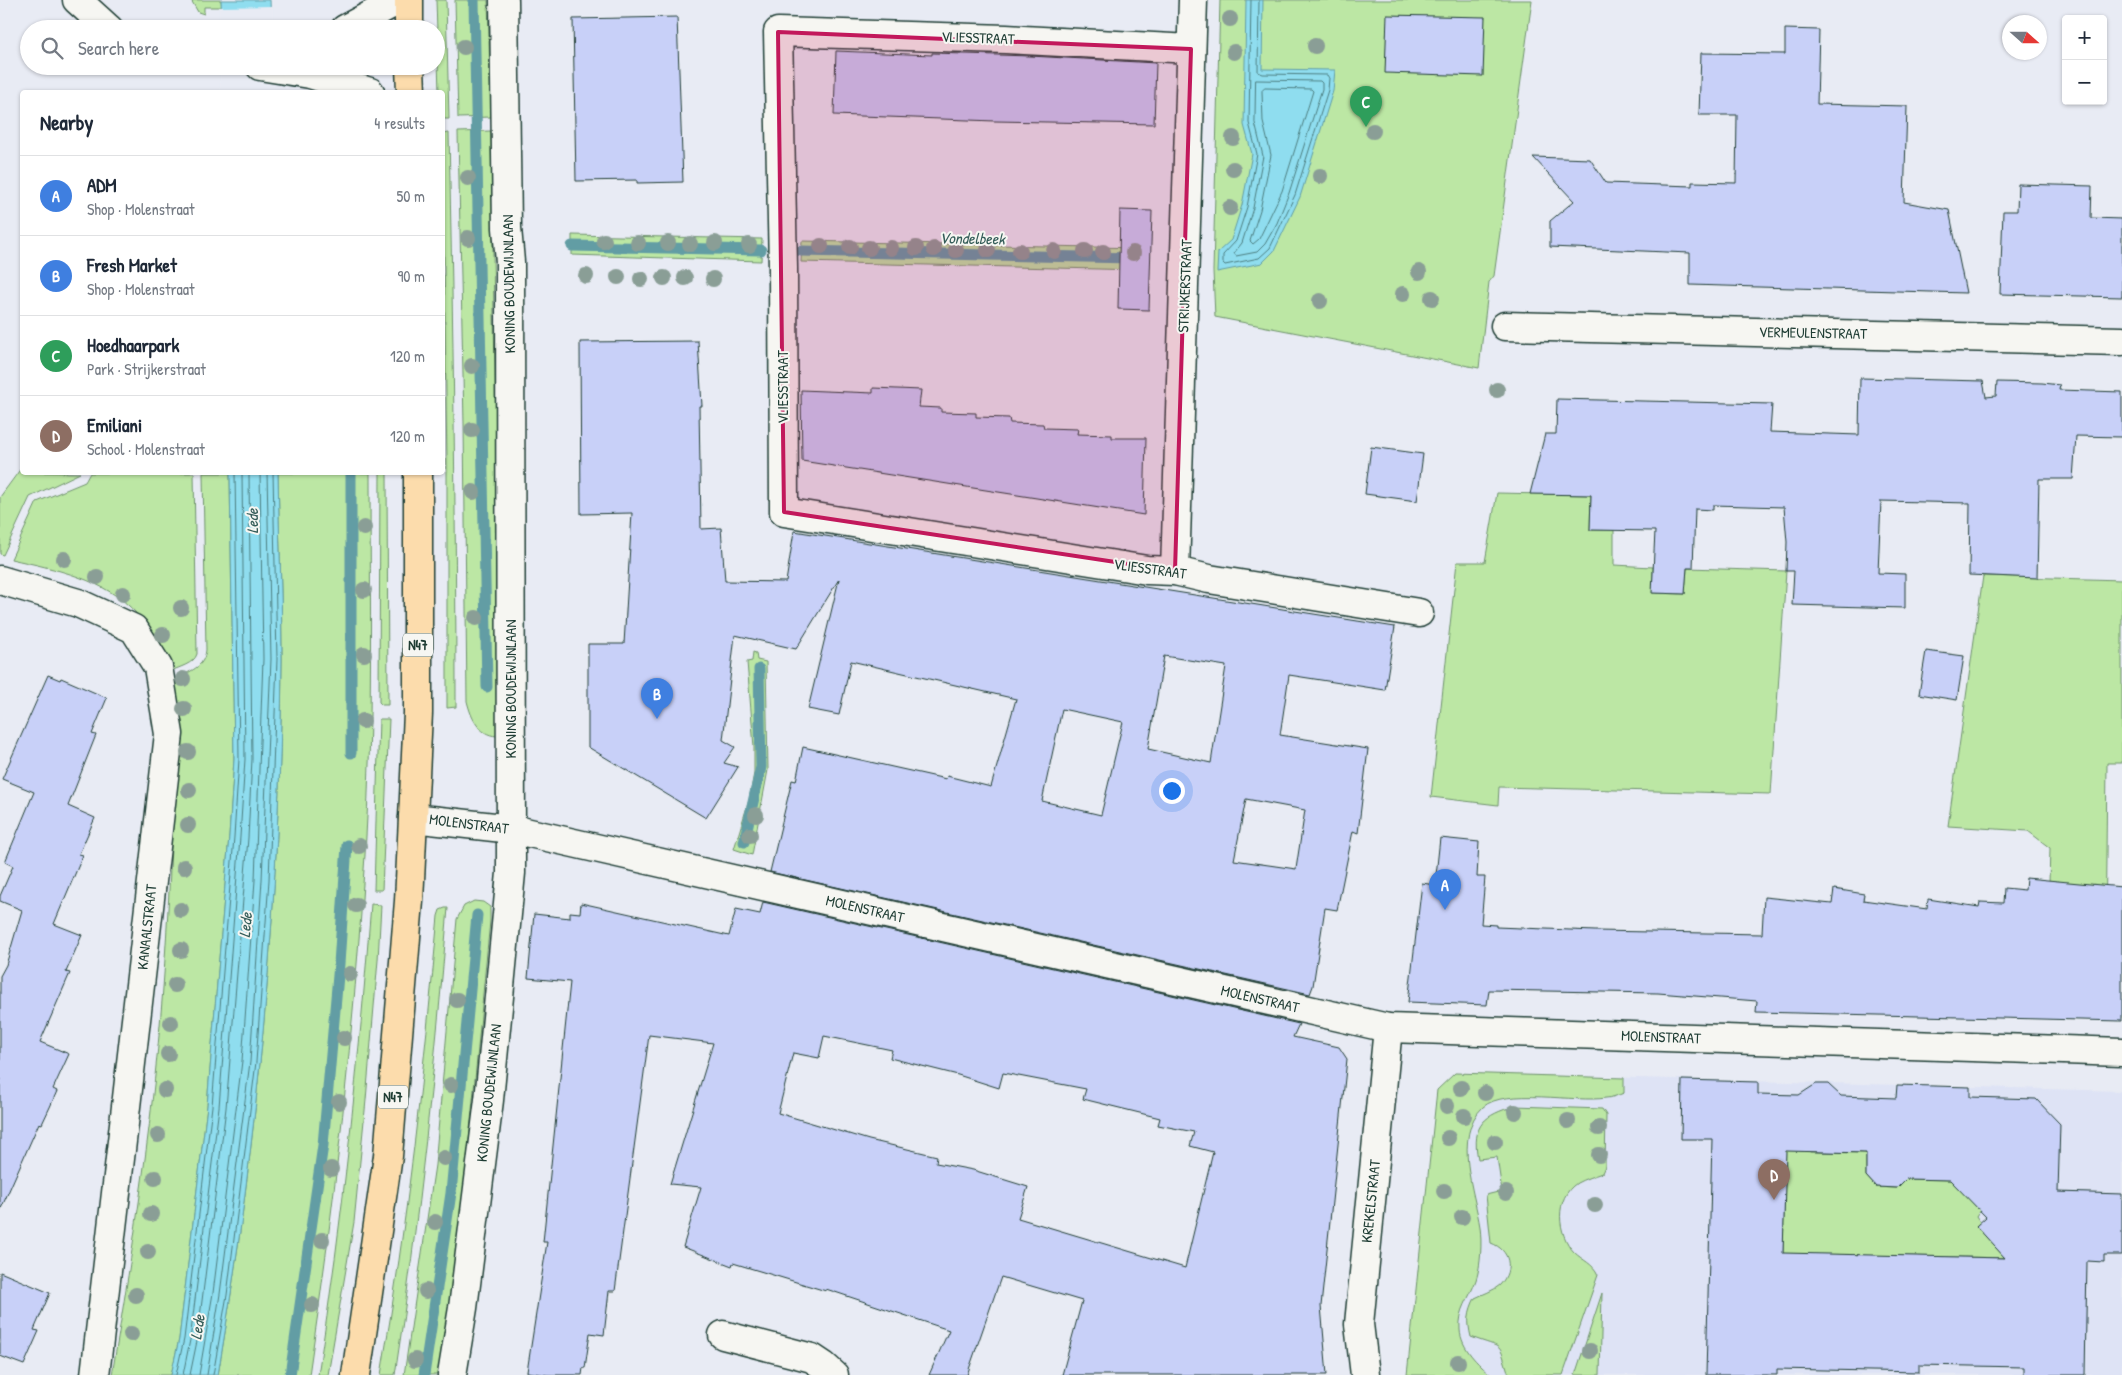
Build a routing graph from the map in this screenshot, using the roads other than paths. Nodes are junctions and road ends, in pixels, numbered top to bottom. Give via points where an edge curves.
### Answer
1 (77, 0) edge
2 (399, 0) edge
3 (409, 0) edge
4 (504, 0) edge
5 (1192, 0) edge
6 (99, 20) edge
7 (362, 20) edge
8 (409, 20) edge
9 (1191, 49) junction
10 (313, 75) edge
11 (410, 75) edge
12 (363, 90) edge
13 (411, 90) edge
14 (1505, 326) dead end
15 (2122, 341) edge
16 (418, 475) edge
17 (1175, 571) junction
18 (0, 580) edge
19 (1419, 613) dead end
20 (414, 818) junction
21 (512, 829) junction
22 (1388, 1028) junction
23 (2122, 1052) edge
24 (724, 1335) dead end
25 (96, 1375) edge
26 (356, 1375) edge
27 (452, 1375) edge
28 (834, 1375) edge
29 (1365, 1375) edge

1 - 6 street
2 - 7 street
3 - 8 main road
4 - 21 street, KONING BOUDEWIJNLAAN via 510,262
5 - 9 street, STRIJKERSTRAAT
9 - 17 street, STRIJKERSTRAAT
9 - 17 street, VLIESSTRAAT via 778,32 784,512 1147,570
10 - 12 street
11 - 13 main road
14 - 15 street, VERMEULENSTRAAT
16 - 20 main road, N47 via 418,713
17 - 19 street, VLIESSTRAAT
18 - 25 street, KANAALSTRAAT via 78,603 134,629 158,667 169,734
20 - 21 street, MOLENSTRAAT
20 - 26 main road, N47 via 388,1156
21 - 22 street, MOLENSTRAAT
21 - 27 street, KONING BOUDEWIJNLAAN via 509,900 489,1100
22 - 23 street, MOLENSTRAAT
22 - 29 street, KREKELSTRAAT via 1359,1324
24 - 28 street via 812,1358

